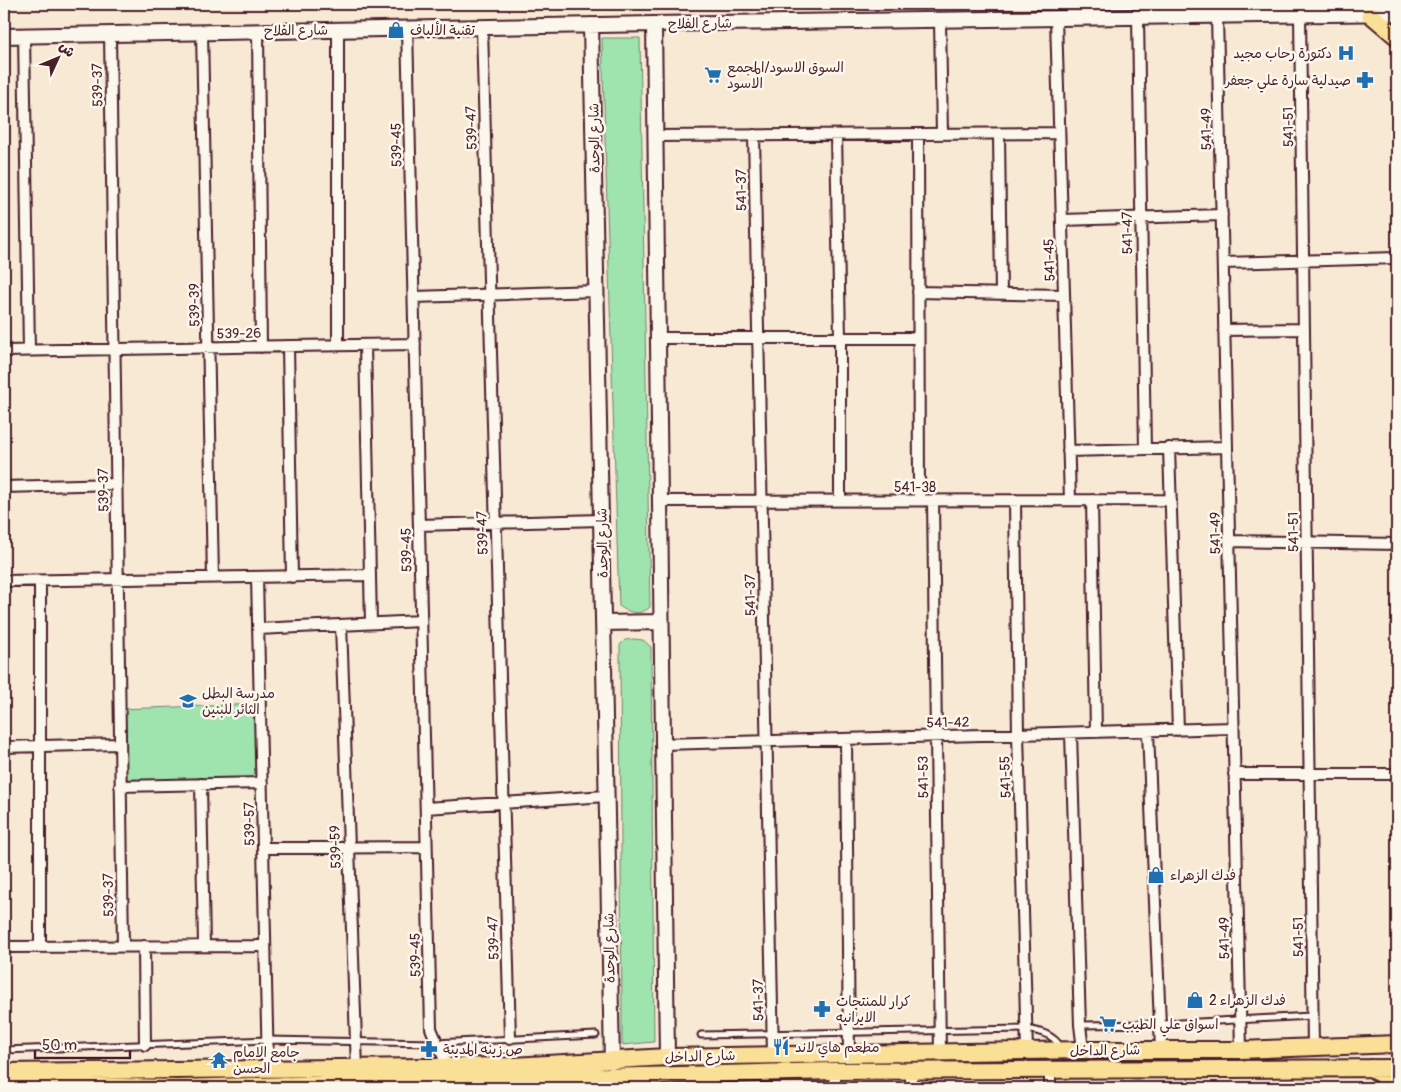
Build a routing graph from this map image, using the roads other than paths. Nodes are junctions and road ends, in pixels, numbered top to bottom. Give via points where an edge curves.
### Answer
1 (1397, 13) edge
2 (1370, 14) junction
3 (1300, 15) junction
4 (1217, 16) junction
5 (1138, 17) junction
6 (1056, 18) junction
7 (940, 21) junction
8 (654, 24) junction
9 (591, 25) junction
10 (482, 27) junction
11 (407, 28) junction
12 (338, 29) junction
13 (258, 31) junction
14 (202, 32) junction
15 (110, 34) junction
16 (4, 36) edge
17 (24, 36) junction
18 (1397, 37) edge
19 (1059, 133) junction
20 (918, 134) junction
21 (942, 134) junction
22 (999, 134) junction
23 (754, 135) junction
24 (836, 135) junction
25 (655, 136) junction
26 (1222, 214) junction
27 (1141, 217) junction
28 (1062, 220) junction
29 (1397, 258) edge
30 (1303, 260) junction
31 (1223, 263) junction
32 (597, 291) junction
33 (918, 292) junction
34 (1001, 294) junction
35 (1064, 294) junction
36 (489, 295) junction
37 (414, 297) junction
38 (1304, 329) junction
39 (1224, 330) junction
40 (658, 338) junction
41 (758, 338) junction
42 (840, 338) junction
43 (918, 338) junction
44 (415, 344) junction
45 (338, 345) junction
46 (365, 345) junction
47 (261, 346) junction
48 (288, 346) junction
49 (208, 347) junction
50 (114, 349) junction
51 (29, 350) junction
52 (4, 351) edge
53 (1227, 447) junction
54 (1169, 448) junction
55 (1145, 449) junction
56 (1068, 451) junction
57 (116, 484) junction
58 (4, 487) edge
59 (840, 500) junction
60 (919, 500) junction
61 (933, 500) junction
62 (1015, 500) junction
63 (1070, 500) junction
64 (1092, 500) junction
65 (1171, 500) junction
66 (660, 501) junction
67 (762, 501) junction
68 (601, 520) junction
69 (496, 522) junction
70 (419, 525) junction
71 (1229, 541) junction
72 (1307, 542) junction
73 (1397, 544) edge
74 (370, 576) junction
75 (257, 577) junction
76 (292, 577) junction
77 (212, 578) junction
78 (117, 580) junction
79 (4, 581) edge
80 (40, 581) junction
81 (421, 621) junction
82 (661, 622) junction
83 (371, 623) junction
84 (603, 623) junction
85 (341, 625) junction
86 (258, 629) junction
87 (1233, 728) junction
88 (1178, 730) junction
89 (1148, 731) junction
90 (1096, 732) junction
91 (1071, 733) junction
92 (1018, 734) junction
93 (936, 736) junction
94 (846, 739) junction
95 (766, 741) junction
96 (120, 744) junction
97 (663, 744) junction
98 (40, 746) junction
99 (4, 747) edge
100 (1234, 774) junction
101 (1310, 774) junction
102 (1397, 774) edge
103 (262, 783) junction
104 (201, 784) junction
105 (120, 786) junction
106 (606, 796) junction
107 (504, 803) junction
108 (426, 808) junction
109 (349, 847) junction
110 (426, 847) junction
111 (263, 848) junction
112 (144, 946) junction
113 (204, 946) junction
114 (265, 946) junction
115 (4, 947) edge
116 (40, 947) junction
117 (123, 947) junction
118 (1313, 1016) junction
119 (1240, 1021) junction
120 (1160, 1024) junction
121 (1080, 1025) junction
122 (1027, 1028) junction
123 (940, 1031) junction
124 (1397, 1031) edge
125 (849, 1032) junction
126 (772, 1033) junction
127 (596, 1035) dead end
128 (701, 1035) dead end
129 (510, 1038) junction
130 (267, 1040) junction
131 (356, 1042) junction
132 (434, 1043) junction
133 (146, 1045) junction
134 (1390, 1045) edge
135 (1313, 1048) junction
136 (4, 1050) edge
137 (1083, 1050) junction
138 (1162, 1050) junction
139 (1240, 1050) junction
140 (1063, 1051) junction
141 (1027, 1052) junction
142 (940, 1053) junction
143 (773, 1054) junction
144 (850, 1054) junction
145 (667, 1057) junction
146 (612, 1062) junction
147 (1371, 1068) junction
148 (1397, 1068) edge
149 (357, 1069) junction
150 (1050, 1069) junction
151 (268, 1070) junction
152 (835, 1071) junction
153 (911, 1071) junction
154 (4, 1072) edge
155 (444, 1079) edge
156 (671, 1082) edge
157 (615, 1083) edge
158 (4, 1085) edge
159 (1397, 1086) edge
160 (835, 1088) edge
161 (911, 1088) edge
162 (1050, 1088) edge

1 - 2 street, شارع الفلاح
2 - 3 street, شارع الفلاح
2 - 18 main road
3 - 4 street, شارع الفلاح
3 - 30 street, 541-51
4 - 5 street, شارع الفلاح
4 - 26 street, 541-49
5 - 6 street, شارع الفلاح
5 - 27 street, 541-47
6 - 7 street, شارع الفلاح
6 - 19 street, 541-45
7 - 8 street, شارع الفلاح
7 - 21 street
8 - 9 street, شارع الفلاح
8 - 25 street
9 - 10 street, شارع الفلاح
9 - 32 street, شارع الوحدة
10 - 11 street, شارع الفلاح
10 - 36 street, 539-47
11 - 12 street, شارع الفلاح
11 - 37 street, 539-45
12 - 13 street, شارع الفلاح
12 - 45 street
13 - 14 street, شارع الفلاح
13 - 47 street
14 - 15 street, شارع الفلاح
14 - 49 street, 539-39
15 - 17 street, شارع الفلاح
15 - 50 street, 539-37
16 - 17 street, شارع الفلاح
17 - 51 street
19 - 22 street
19 - 28 street, 541-45
20 - 21 street
20 - 24 street
20 - 33 street
21 - 22 street
22 - 34 street
23 - 24 street
23 - 25 street
23 - 41 street, 541-37
24 - 42 street
25 - 40 street
26 - 27 street
26 - 31 street, 541-49
27 - 28 street
27 - 55 street, 541-47
28 - 35 street, 541-45
29 - 30 street
30 - 31 street
30 - 38 street, 541-51
31 - 39 street, 541-49
32 - 36 street
32 - 68 street, شارع الوحدة
33 - 34 street
33 - 43 street
34 - 35 street
35 - 56 street, 541-45
36 - 37 street
36 - 69 street, 539-47
37 - 44 street, 539-45
38 - 39 street
38 - 72 street, 541-51
39 - 53 street, 541-49
40 - 41 street
40 - 66 street
41 - 42 street
41 - 67 street, 541-37
42 - 43 street
42 - 59 street
43 - 60 street
44 - 46 street, 539-26
44 - 70 street, 539-45
45 - 46 street, 539-26
45 - 48 street, 539-26
46 - 74 street
47 - 48 street, 539-26
47 - 49 street, 539-26
48 - 76 street
49 - 50 street, 539-26
49 - 77 street, 539-39
50 - 51 street, 539-26
50 - 57 street, 539-37
51 - 52 street, 539-26
53 - 54 street
53 - 71 street, 541-49
54 - 55 street
54 - 65 street
55 - 56 street
56 - 63 street, 541-45
57 - 58 street
57 - 78 street, 539-37
59 - 60 street, 541-38
59 - 67 street, 541-38
60 - 61 street, 541-38
61 - 62 street, 541-38
61 - 93 street, 541-53
62 - 63 street, 541-38
62 - 92 street, 541-55
63 - 64 street, 541-38
64 - 65 street, 541-38
64 - 90 street
65 - 88 street
66 - 67 street, 541-38
66 - 82 street
67 - 95 street, 541-37
68 - 69 street
68 - 84 street, شارع الوحدة
69 - 70 street
69 - 107 street, 539-47
70 - 81 street, 539-45
71 - 72 street
71 - 87 street, 541-49
72 - 73 street
72 - 101 street, 541-51
74 - 76 street
74 - 83 street
75 - 76 street
75 - 77 street
75 - 86 street, 539-57
77 - 78 street
78 - 80 street
78 - 96 street, 539-37
79 - 80 street
80 - 98 street
81 - 83 street
81 - 108 street, 539-45
82 - 84 street
82 - 97 street
83 - 85 street
84 - 106 street, شارع الوحدة
85 - 86 street
85 - 109 street, 539-59
86 - 103 street, 539-57
87 - 88 street, 541-42
87 - 100 street, 541-49
88 - 89 street, 541-42
89 - 90 street, 541-42
89 - 120 street
90 - 91 street, 541-42
91 - 92 street, 541-42
91 - 121 street
92 - 93 street, 541-42
92 - 122 street, 541-55
93 - 94 street, 541-42
93 - 123 street, 541-53
94 - 95 street, 541-42
94 - 125 street
95 - 97 street, 541-42
95 - 126 street, 541-37
96 - 98 street
96 - 105 street, 539-37
97 - 145 street
98 - 99 street
98 - 116 street
100 - 101 street
100 - 119 street, 541-49
101 - 102 street
101 - 118 street, 541-51
103 - 104 street
103 - 111 street, 539-57
104 - 105 street
104 - 113 street
105 - 117 street, 539-37
106 - 107 street
106 - 146 street, شارع الوحدة
107 - 108 street
107 - 129 street, 539-47
108 - 110 street, 539-45
109 - 110 street
109 - 111 street
109 - 131 street, 539-59
110 - 132 street, 539-45 via 430,1028
111 - 114 street, 539-57
112 - 113 street
112 - 117 street
112 - 133 street
113 - 114 street
114 - 130 street, 539-57
115 - 116 street
116 - 117 street
118 - 119 lane
118 - 135 street, 541-51
119 - 120 lane
119 - 139 street, 541-49
120 - 121 lane
120 - 138 street
121 - 137 street
122 - 123 lane
122 - 140 lane via 1054,1037
122 - 141 street, 541-55
123 - 125 lane
123 - 142 street, 541-53
124 - 134 main road
125 - 126 lane
125 - 144 street
126 - 128 lane
126 - 143 street, 541-37
127 - 129 lane
129 - 132 lane
130 - 131 lane
130 - 133 lane
130 - 151 street, 539-57
131 - 132 lane
131 - 149 street, 539-59
132 - 155 street, 539-45 via 442,1049
133 - 136 lane
134 - 135 main road, شارع الداخل
135 - 139 main road, شارع الداخل
137 - 138 main road, شارع الداخل
137 - 140 main road, شارع الداخل
138 - 139 main road, شارع الداخل
140 - 141 main road, شارع الداخل
141 - 142 main road, شارع الداخل
142 - 144 main road, شارع الداخل
143 - 144 main road, شارع الداخل
143 - 145 main road, شارع الداخل
145 - 146 main road, شارع الداخل
146 - 155 main road, شارع الداخل
147 - 148 main road, شارع الداخل
147 - 150 main road, شارع الداخل
147 - 159 main road
149 - 151 main road, شارع الداخل
149 - 155 main road, شارع الداخل
150 - 153 main road, شارع الداخل
150 - 162 street
151 - 154 main road, شارع الداخل
152 - 153 main road, شارع الداخل
152 - 156 main road, شارع الداخل
152 - 160 street
153 - 161 street
155 - 157 main road, شارع الداخل
155 - 158 main road, شارع الداخل via 178,1088
156 - 157 main road, شارع الداخل

